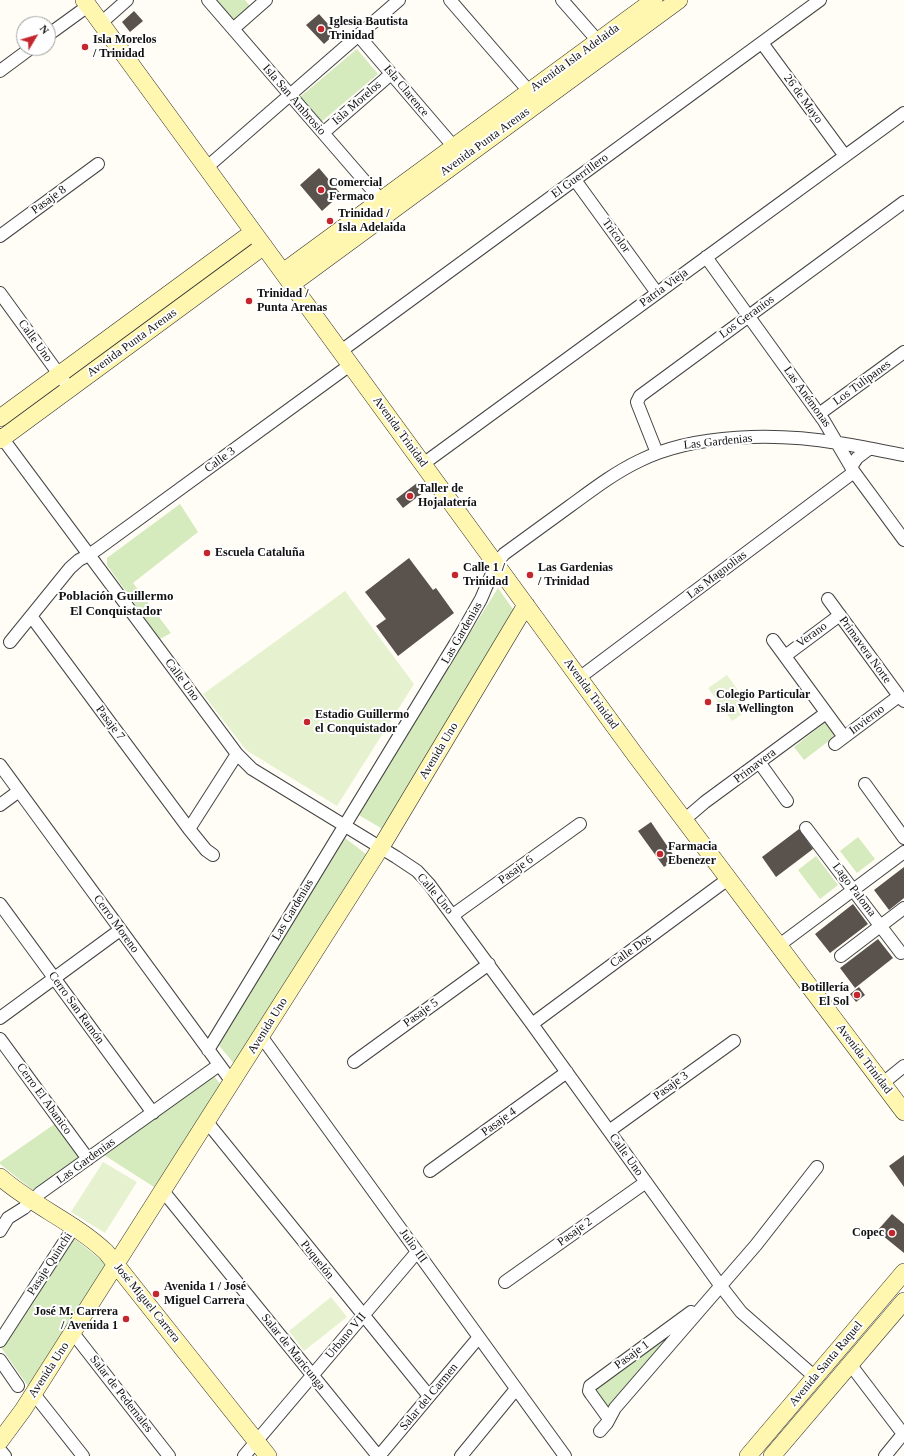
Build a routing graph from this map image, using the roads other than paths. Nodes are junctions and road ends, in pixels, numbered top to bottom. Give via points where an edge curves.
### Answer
1 (127, 0) edge
2 (208, 0) edge
3 (266, 0) edge
4 (399, 0) edge
5 (450, 0) edge
6 (562, 0) edge
7 (654, 0) edge
8 (679, 0) edge
9 (820, 0) edge
10 (86, 3) edge
11 (101, 23) junction
12 (56, 28) edge
13 (233, 29) junction
14 (358, 35) junction
15 (598, 41) junction
16 (762, 42) junction
17 (20, 56) edge
18 (0, 71) edge
19 (391, 74) junction
20 (290, 95) junction
21 (534, 97) junction
22 (904, 113) edge
23 (323, 133) junction
24 (454, 147) junction
25 (845, 156) junction
26 (98, 164) dead end
27 (206, 168) junction
28 (575, 180) junction
29 (381, 200) junction
30 (904, 202) edge
31 (253, 232) junction
32 (0, 236) edge
33 (264, 246) junction
34 (706, 257) junction
35 (287, 278) junction
36 (0, 293) edge
37 (657, 293) junction
38 (749, 316) junction
39 (904, 352) edge
40 (346, 358) junction
41 (59, 374) junction
42 (70, 388) junction
43 (819, 414) junction
44 (0, 418) edge
45 (1, 438) edge
46 (838, 443) junction
47 (869, 449) junction
48 (657, 453) junction
49 (904, 455) edge
50 (423, 464) junction
51 (853, 470) junction
52 (904, 540) edge
53 (89, 556) junction
54 (496, 564) junction
55 (828, 599) dead end
56 (526, 605) junction
57 (840, 615) junction
58 (31, 616) junction
59 (773, 640) dead end
60 (10, 642) dead end
61 (785, 656) junction
62 (579, 678) junction
63 (901, 698) edge
64 (826, 713) junction
65 (237, 754) junction
66 (759, 762) junction
67 (0, 765) edge
68 (865, 784) dead end
69 (19, 791) junction
70 (787, 801) dead end
71 (0, 805) edge
72 (684, 820) junction
73 (580, 824) dead end
74 (344, 826) junction
75 (806, 828) dead end
76 (189, 829) junction
77 (904, 838) edge
78 (381, 847) junction
79 (904, 852) edge
80 (213, 855) dead end
81 (728, 879) junction
82 (853, 890) junction
83 (0, 904) edge
84 (904, 908) edge
85 (453, 915) junction
86 (880, 926) junction
87 (120, 930) junction
88 (778, 946) junction
89 (901, 953) dead end
90 (841, 956) dead end
91 (489, 964) junction
92 (54, 978) junction
93 (0, 1018) edge
94 (532, 1024) junction
95 (261, 1036) junction
96 (0, 1039) edge
97 (734, 1041) dead end
98 (208, 1050) junction
99 (354, 1062) dead end
100 (219, 1065) junction
101 (904, 1066) edge
102 (567, 1072) junction
103 (232, 1082) junction
104 (882, 1082) junction
105 (904, 1112) edge
106 (153, 1113) junction
107 (207, 1122) junction
108 (609, 1131) junction
109 (88, 1159) junction
110 (817, 1167) dead end
111 (430, 1172) dead end
112 (0, 1178) edge
113 (646, 1182) junction
114 (163, 1191) junction
115 (32, 1201) junction
116 (74, 1227) junction
117 (0, 1231) edge
118 (417, 1252) junction
119 (116, 1265) junction
120 (904, 1272) edge
121 (505, 1282) dead end
122 (720, 1285) junction
123 (706, 1301) junction
124 (904, 1301) edge
125 (363, 1316) junction
126 (73, 1333) junction
127 (479, 1337) junction
128 (0, 1341) edge
129 (0, 1360) edge
130 (850, 1364) junction
131 (312, 1376) junction
132 (816, 1377) junction
133 (18, 1386) dead end
134 (516, 1389) junction
135 (34, 1394) junction
136 (429, 1396) junction
137 (609, 1419) junction
138 (600, 1431) dead end
139 (904, 1435) edge
140 (0, 1441) edge
141 (256, 1441) junction
142 (0, 1450) edge
143 (558, 1453) edge
144 (5, 1456) edge
145 (82, 1456) edge
146 (169, 1456) edge
147 (244, 1456) edge
148 (268, 1456) edge
149 (378, 1456) edge
150 (461, 1456) edge
151 (748, 1456) edge
152 (772, 1456) edge
153 (885, 1456) edge

1 - 11 street
2 - 13 street, Isla San Ambrosio
3 - 13 street
4 - 14 street
5 - 21 street
6 - 15 street
7 - 15 main road, Avenida Isla Adelaida
8 - 21 main road, Avenida Punta Arenas
9 - 16 street, El Guerrillero
10 - 11 main road, Avenida Trinidad
10 - 12 street
11 - 27 main road, Avenida Trinidad
13 - 20 street, Isla San Ambrosio
14 - 19 street, Isla Clarence
14 - 20 street
15 - 21 main road, Avenida Isla Adelaida
16 - 25 street, 26 de Mayo
16 - 28 street, El Guerrillero
17 - 18 street
19 - 23 street, Isla Morelos
19 - 24 street, Isla Clarence
20 - 23 street, Isla San Ambrosio
20 - 27 street
21 - 24 main road, Avenida Isla Adelaida
21 - 35 main road, Avenida Punta Arenas
22 - 25 street, Patria Vieja
23 - 29 street, Isla San Ambrosio
24 - 29 main road, Avenida Isla Adelaida
25 - 34 street, Patria Vieja
26 - 32 street, Pasaje 8
27 - 31 main road, Avenida Trinidad
28 - 37 street, Tricolor
28 - 40 street, El Guerrillero
29 - 35 main road, Avenida Isla Adelaida
30 - 38 street, Los Geranios
31 - 33 main road, Avenida Trinidad
31 - 41 main road, Avenida Punta Arenas
33 - 35 main road, Avenida Trinidad
33 - 42 main road, Avenida Punta Arenas
34 - 37 street, Patria Vieja
34 - 38 street, Las Anémonas
35 - 40 main road, Avenida Trinidad
36 - 41 street, Calle Uno
37 - 50 street, Patria Vieja
38 - 43 street, Las Anémonas
38 - 48 street, Los Geranios via 640,396 637,402
39 - 43 street, Los Tulipanes
40 - 50 main road, Avenida Trinidad
40 - 53 street, Calle 3
41 - 42 street, Calle Uno
41 - 44 main road, Avenida Punta Arenas
42 - 45 main road, Avenida Punta Arenas
43 - 46 street, Las Anémonas
45 - 53 street, Calle Uno
46 - 47 street, Las Gardenias
46 - 48 street, Las Gardenias via 794,438 742,438 699,442
46 - 51 street, Las Anémonas
47 - 49 street, Las Gardenias
47 - 51 street via 857,458
48 - 54 street, Las Gardenias via 597,486 504,554
50 - 54 main road, Avenida Trinidad
51 - 52 street, Las Anémonas
51 - 62 street, Las Magnolias
53 - 58 street, Calle 3 via 70,568
53 - 65 street, Calle Uno
54 - 56 main road, Avenida Trinidad
54 - 74 street, Las Gardenias via 468,623
55 - 57 street, Primavera Norte
56 - 62 main road, Avenida Trinidad
56 - 78 main road, Avenida Uno
57 - 61 street, Verano
57 - 63 street, Primavera Norte
58 - 60 street, Calle 3
58 - 76 street, Pasaje 7
59 - 61 street
61 - 64 street
62 - 72 main road, Avenida Trinidad
63 - 64 street, Invierno via 839,740
64 - 66 street, Primavera
65 - 74 street, Calle Uno via 252,769
65 - 76 street
66 - 70 street
66 - 72 street, Primavera
67 - 69 street, Cerro Moreno
68 - 77 street
69 - 71 street
69 - 87 street, Cerro Moreno
72 - 81 main road, Avenida Trinidad
73 - 85 street, Pasaje 6
74 - 78 street, Calle Uno
74 - 98 street, Las Gardenias
75 - 82 street, Lago Paloma
76 - 80 street, Pasaje 7
78 - 85 street, Calle Uno via 424,877
78 - 95 main road, Avenida Uno
79 - 82 street
81 - 88 main road, Avenida Trinidad
81 - 94 street, Calle Dos
82 - 86 street, Lago Paloma
82 - 88 street
83 - 92 street, Cerro San Ramón
84 - 86 street
85 - 91 street, Calle Uno
86 - 89 street, Lago Paloma
86 - 90 street
87 - 92 street
87 - 98 street, Cerro Moreno
88 - 104 main road, Avenida Trinidad
91 - 94 street, Calle Uno
91 - 99 street, Pasaje 5
92 - 93 street
92 - 106 street, Cerro San Ramón
94 - 102 street, Calle Uno
95 - 103 main road, Avenida Uno
95 - 118 street, Julio III
96 - 109 street, Cerro El Abanico
97 - 108 street, Pasaje 3
98 - 100 street, Cerro Moreno
100 - 103 street, Cerro Moreno
100 - 106 street, Las Gardenias
101 - 104 street
102 - 108 street, Calle Uno
102 - 111 street, Pasaje 4
103 - 107 main road, Avenida Uno
104 - 105 main road, Avenida Trinidad
106 - 109 street, Las Gardenias
107 - 114 main road, Avenida Uno
107 - 125 street, Puquelón
108 - 113 street, Calle Uno
109 - 115 street, Las Gardenias
110 - 122 street, Pasaje 1 via 756,1245
112 - 115 main road, José Miguel Carrera
113 - 121 street, Pasaje 2
113 - 122 street, Calle Uno
114 - 119 main road, Avenida Uno
114 - 131 street, Salar de Maricunga
115 - 116 main road, José Miguel Carrera
115 - 117 street, Las Gardenias via 8,1218
116 - 119 main road, José Miguel Carrera via 95,1242
116 - 128 street, Pasaje Quinchi
118 - 125 street, Urbano VII
118 - 127 street, Julio III
119 - 126 main road, Avenida Uno
119 - 141 main road, José Miguel Carrera
120 - 132 main road, Avenida Santa Raquel
122 - 123 street, Pasaje 1
122 - 132 street, Calle Uno via 742,1312
123 - 137 street, Pasaje 1 via 615,1408
123 - 137 street, Pasaje 1 via 590,1386 591,1394
124 - 130 main road, Avenida Santa Raquel
125 - 131 street, Urbano VII
125 - 136 street, Puquelón
126 - 135 main road, Avenida Uno
126 - 146 street, Salar de Pedernales
127 - 134 street, Julio III
127 - 136 street, Salar del Carmen
129 - 133 street
130 - 139 street
130 - 152 main road, Avenida Santa Raquel
131 - 141 street, Urbano VII
131 - 149 street, Salar de Maricunga
132 - 151 main road, Avenida Santa Raquel
134 - 143 street, Julio III
134 - 150 street
135 - 140 main road, Avenida Uno
135 - 145 street
136 - 149 street, Salar del Carmen
137 - 138 street, Pasaje 1
139 - 153 street
141 - 147 street, Urbano VII
141 - 148 main road, José Miguel Carrera
142 - 144 street

